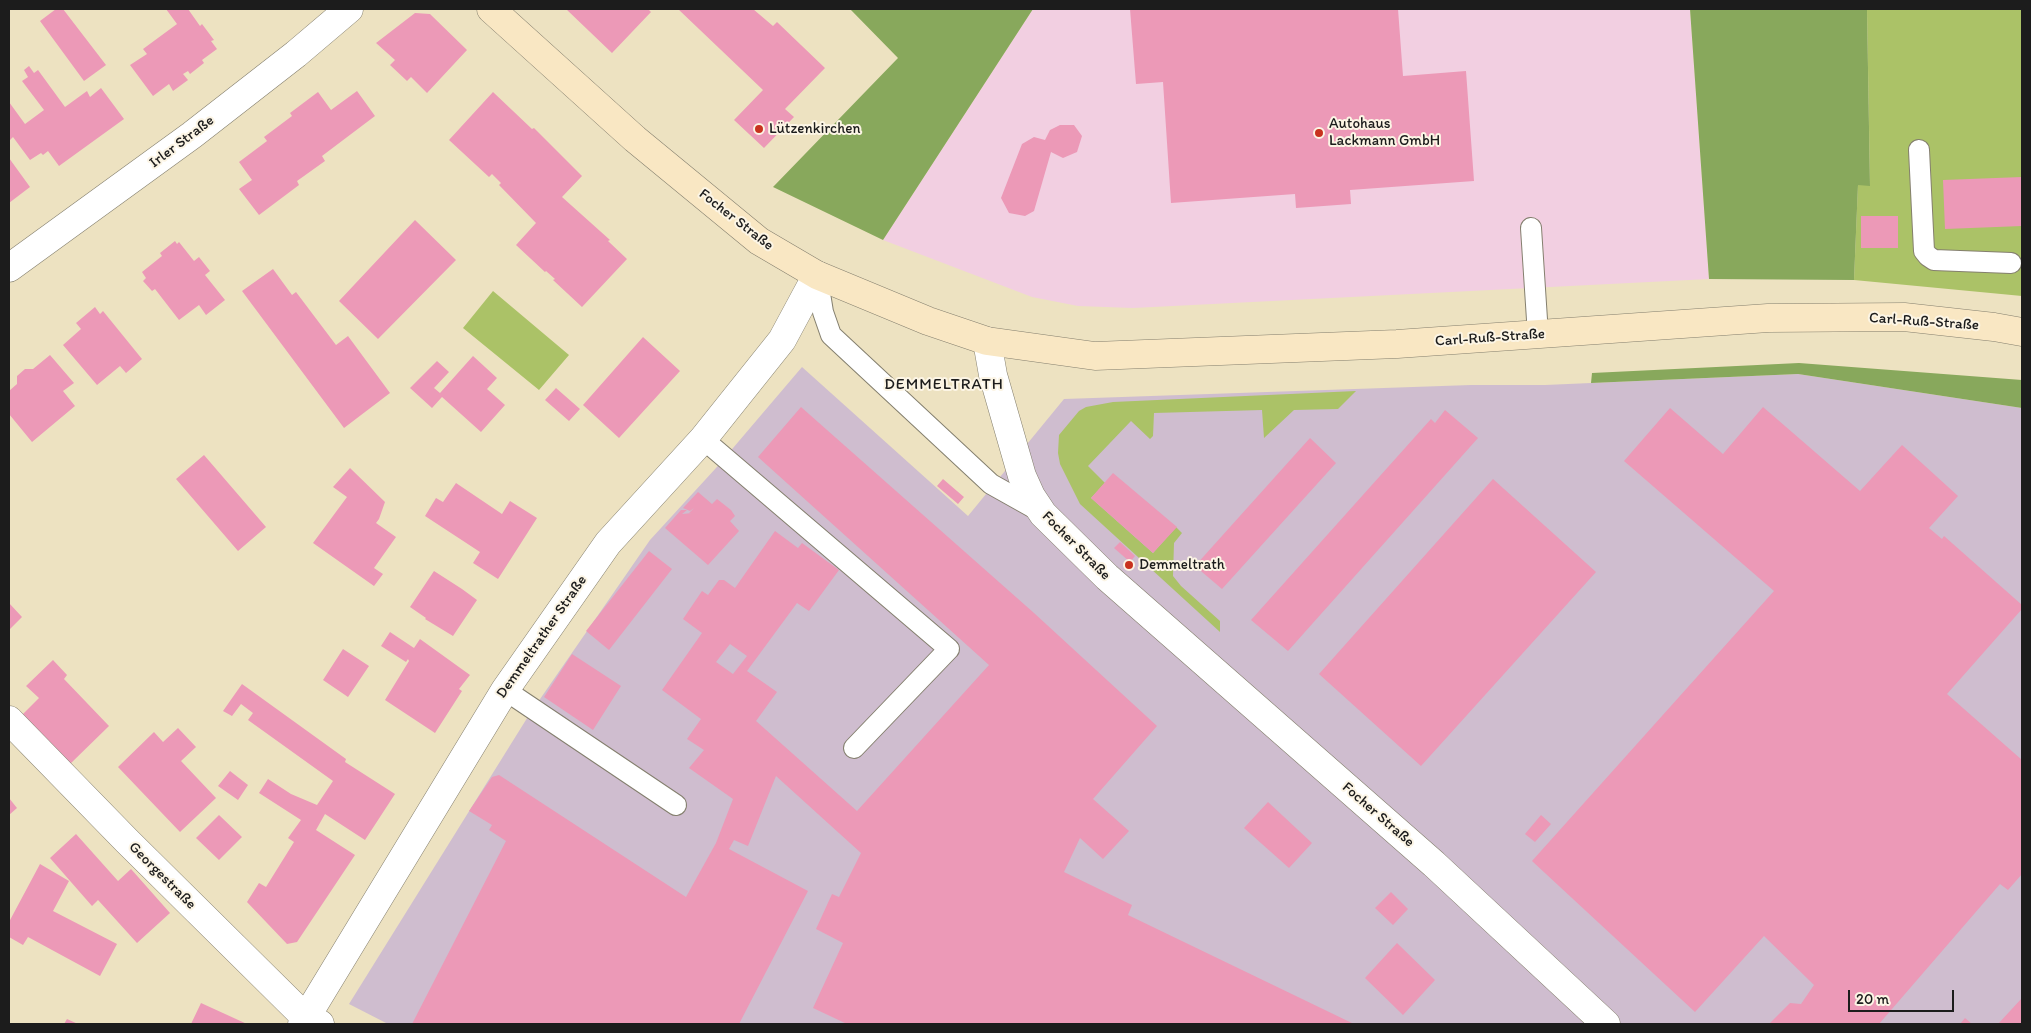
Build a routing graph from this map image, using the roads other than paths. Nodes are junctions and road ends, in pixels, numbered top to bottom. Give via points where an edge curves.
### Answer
1 (349, 9) edge
2 (490, 9) edge
3 (1920, 150) dead end
4 (1531, 228) dead end
5 (2010, 263) dead end
6 (9, 268) edge
7 (817, 275) junction
8 (1994, 327) junction
9 (2022, 332) edge
10 (1538, 335) junction
11 (2022, 338) edge
12 (987, 341) junction
13 (703, 439) junction
14 (1043, 514) junction
15 (505, 690) junction
16 (9, 720) edge
17 (854, 748) dead end
18 (676, 805) dead end
19 (309, 1022) edge
20 (1606, 1024) edge

1 - 6 street, Irler Straße via 192,135
2 - 7 main road, Focher Straße via 635,139 759,241
3 - 5 lane via 1924,251 1934,260
4 - 10 lane
7 - 12 main road, Focher Straße via 928,321
7 - 13 street, Demmeltrather Straße via 782,340
7 - 14 lane via 823,312 831,335 991,484
8 - 9 main road, Carl-Ruß-Straße
8 - 10 main road, Carl-Ruß-Straße via 1904,317 1768,318
8 - 11 main road, Carl-Ruß-Straße
10 - 12 main road, Carl-Ruß-Straße via 1388,345 1095,356
12 - 14 street, Focher Straße via 1022,476
13 - 15 street, Demmeltrather Straße via 608,543
13 - 17 lane via 949,649
14 - 20 street, Focher Straße via 1107,577 1434,864
15 - 18 lane
15 - 19 street, Demmeltrather Straße
16 - 19 street, Georgestraße

